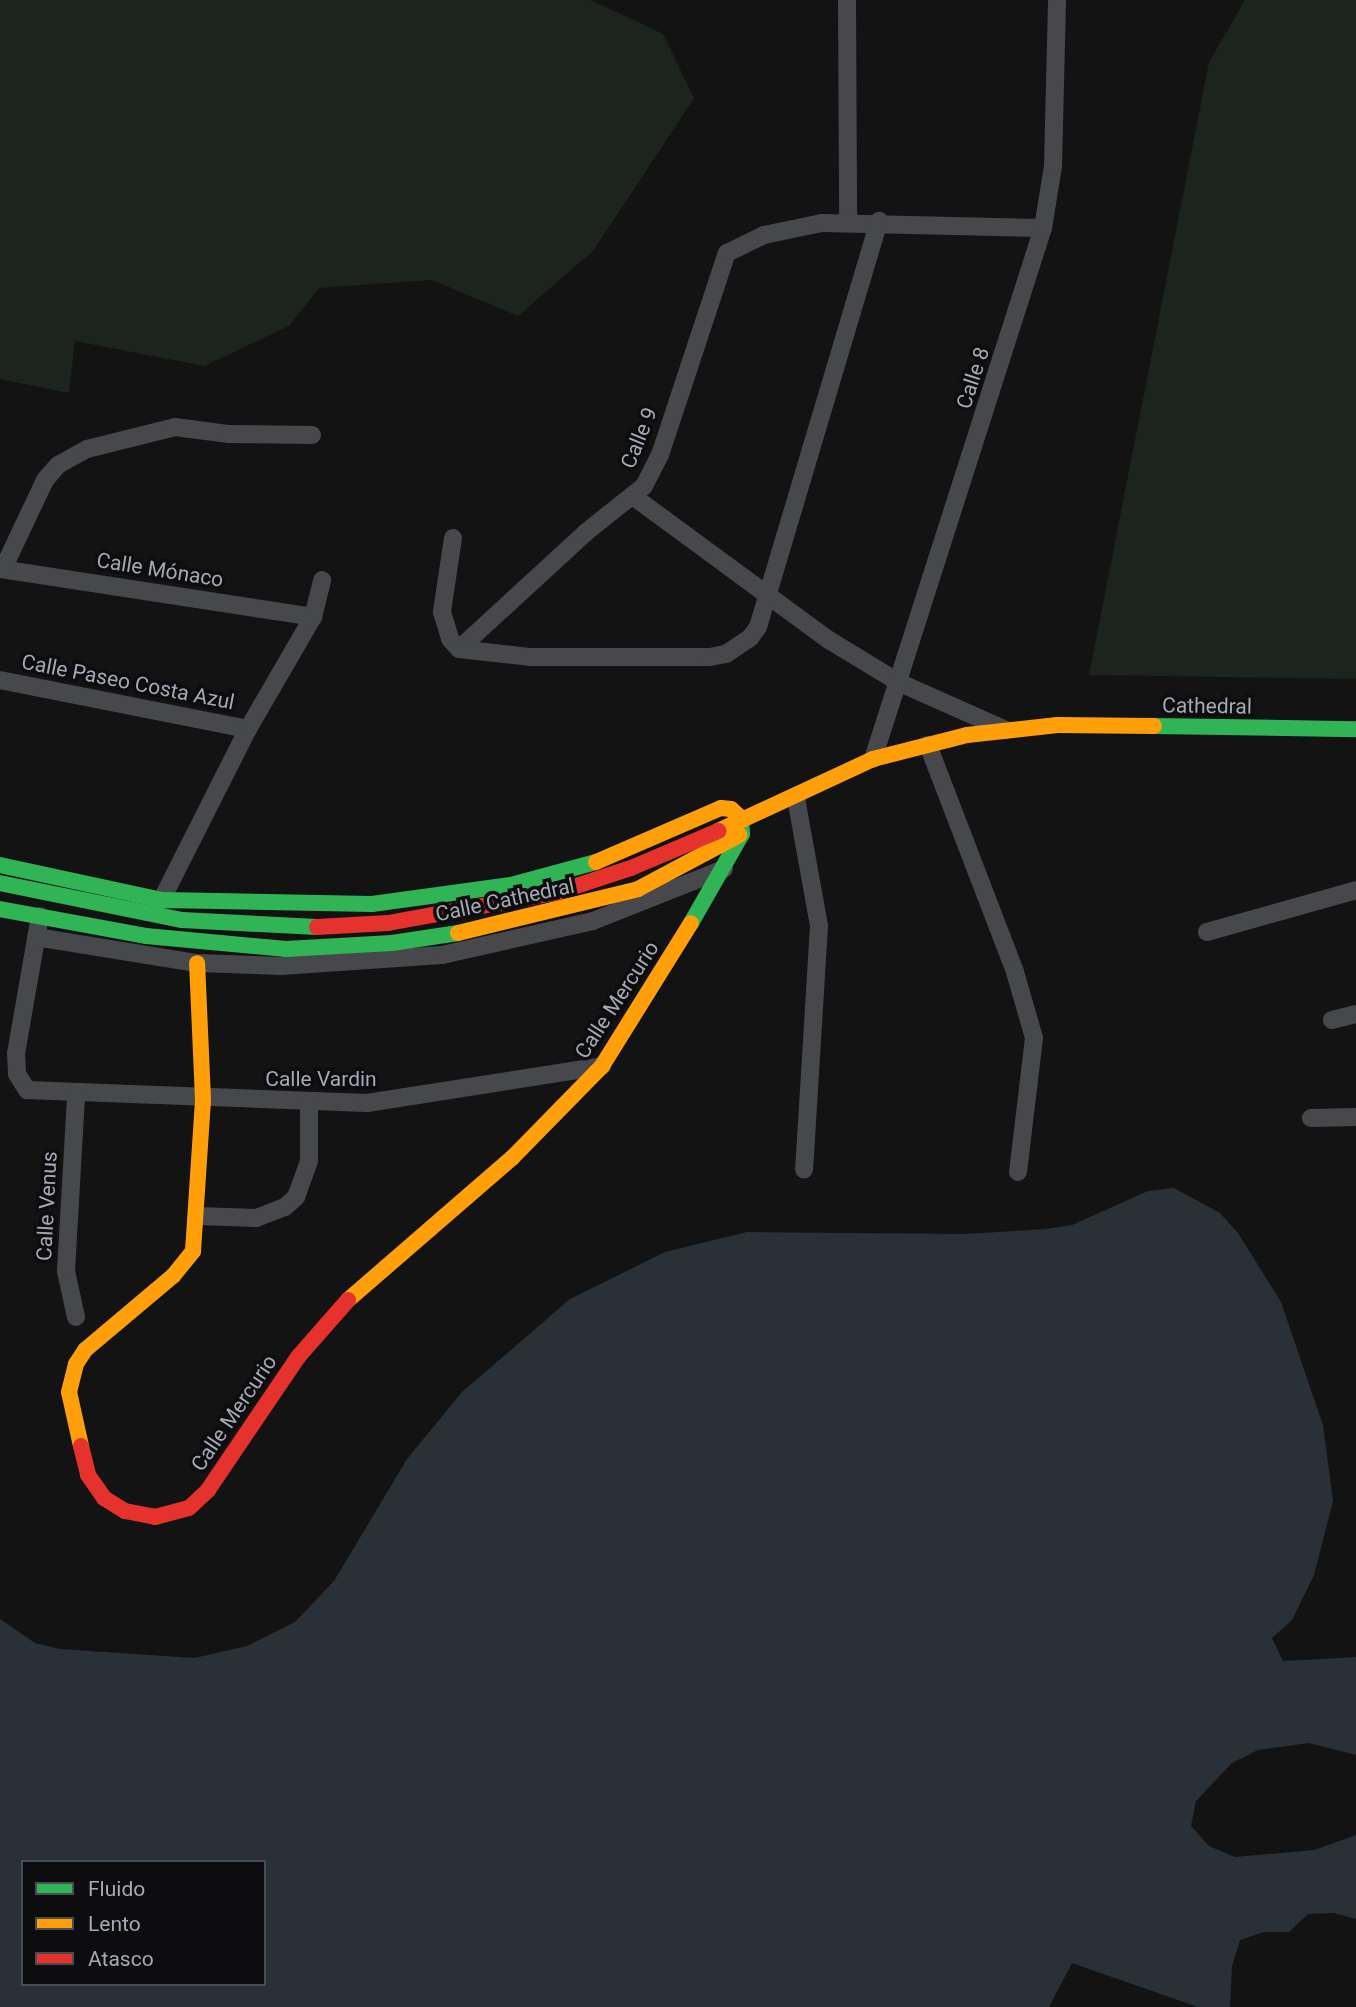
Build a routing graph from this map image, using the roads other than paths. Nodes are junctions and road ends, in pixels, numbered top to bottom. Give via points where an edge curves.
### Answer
1 (847, 0) edge
2 (1057, 0) edge
3 (879, 221) junction
4 (848, 222) junction
5 (1043, 228) junction
6 (312, 435) dead end
7 (634, 497) junction
8 (453, 538) dead end
9 (1, 569) edge
10 (322, 580) dead end
11 (767, 596) junction
12 (313, 617) junction
13 (459, 649) junction
14 (0, 680) edge
15 (898, 682) junction
16 (1056, 725) joint
17 (1334, 728) junction
18 (248, 729) junction
19 (1356, 729) edge
20 (1006, 730) junction
21 (1356, 737) edge
22 (928, 745) junction
23 (873, 759) junction
24 (796, 798) junction
25 (742, 826) junction
26 (0, 866) edge
27 (724, 869) junction
28 (0, 883) edge
29 (1356, 890) edge
30 (158, 907) junction
31 (0, 909) edge
32 (40, 916) junction
33 (1207, 932) dead end
34 (146, 936) junction
35 (36, 937) junction
36 (197, 963) junction
37 (1356, 1014) edge
38 (1332, 1020) dead end
39 (602, 1066) junction
40 (76, 1095) junction
41 (203, 1099) junction
42 (309, 1104) junction
43 (1356, 1117) edge
44 (1311, 1118) dead end
45 (804, 1170) dead end
46 (1018, 1172) dead end
47 (198, 1216) junction
48 (76, 1317) dead end

1 - 4 street
2 - 5 street, Calle 8 via 1053,166
3 - 4 street
3 - 5 street
3 - 11 street
4 - 7 street, Calle 9 via 764,234 727,253 660,455
5 - 15 street, Calle 8
6 - 9 street via 228,434 175,427 87,449 58,465 45,480
7 - 11 street
7 - 13 street, Calle 9 via 585,533
8 - 13 street via 442,612 450,639
9 - 12 street, Calle Mónaco
10 - 12 street
11 - 13 street via 750,638 726,654 710,657 530,657
11 - 15 street
12 - 18 street
14 - 18 street, Calle Paseo Costa Azul
15 - 20 street
15 - 23 street, Calle 8
16 - 17 street, Cathedral
16 - 20 street, Calle Cathedral
17 - 19 street, Cathedral
17 - 21 street
18 - 30 street
20 - 22 street, Calle Cathedral
22 - 23 street, Calle Cathedral
22 - 46 street via 1030,1019 1033,1073
23 - 24 street, Calle Cathedral
24 - 25 street, Calle Cathedral
24 - 45 street via 819,926
25 - 27 street, Calle Mercurio
25 - 30 street, Calle Cathedral via 558,892 478,910 321,927 240,923
25 - 30 street via 721,808 589,865 440,897 323,906
25 - 34 street, Calle Cathedral via 638,888 516,922 328,948
26 - 30 street
27 - 36 street via 593,921 442,955 281,966
27 - 39 street, Calle Mercurio
28 - 30 street
29 - 33 street
30 - 34 street
31 - 32 street, Calle Cathedral
32 - 34 street, Calle Cathedral
32 - 35 street
35 - 36 street
35 - 40 street, Calle Vardin via 16,1053 20,1084 38,1093
36 - 41 street, Calle Mercurio
37 - 38 street
39 - 42 street, Calle Vardin via 415,1099
39 - 47 street, Calle Mercurio via 512,1158 365,1281 298,1357 208,1490 189,1508 155,1517 125,1511 104,1498 88,1475 71,1415 71,1378 85,1350 188,1262
40 - 41 street, Calle Vardin
40 - 48 street, Calle Venus via 66,1271
41 - 42 street, Calle Vardin
41 - 47 street, Calle Mercurio
42 - 47 street via 309,1161 296,1197 285,1207 256,1218
43 - 44 street

